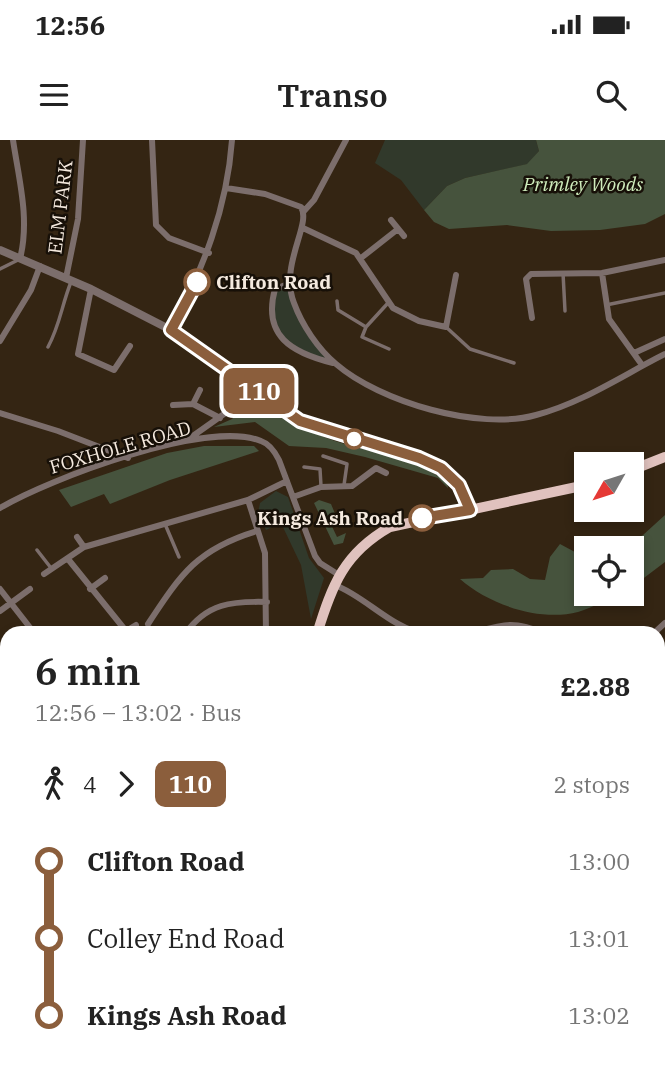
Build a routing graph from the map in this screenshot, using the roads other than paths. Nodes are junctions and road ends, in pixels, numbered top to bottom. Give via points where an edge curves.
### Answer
1 (13, 140) edge
2 (83, 140) edge
3 (152, 140) edge
4 (232, 140) edge
5 (346, 140) edge
6 (226, 188) junction
7 (304, 211) junction
8 (391, 220) dead end
9 (303, 228) junction
10 (398, 229) junction
11 (404, 236) dead end
12 (0, 250) edge
13 (209, 253) junction
14 (361, 258) junction
15 (20, 259) junction
16 (665, 260) edge
17 (40, 266) junction
18 (0, 269) edge
19 (563, 273) junction
20 (602, 273) junction
21 (456, 275) dead end
22 (69, 279) junction
23 (443, 283) dead end
24 (288, 284) junction
25 (454, 286) junction
26 (91, 289) junction
27 (665, 293) edge
28 (337, 301) dead end
29 (388, 303) junction
30 (606, 305) junction
31 (565, 311) dead end
32 (532, 317) dead end
33 (366, 327) junction
34 (446, 327) junction
35 (171, 330) junction
36 (665, 339) edge
37 (0, 341) edge
38 (130, 346) dead end
39 (48, 347) dead end
40 (390, 349) dead end
41 (634, 353) junction
42 (665, 354) edge
43 (335, 363) junction
44 (513, 363) dead end
45 (642, 365) junction
46 (250, 383) junction
47 (200, 390) dead end
48 (193, 404) junction
49 (173, 405) dead end
50 (0, 414) edge
51 (219, 418) junction
52 (189, 440) junction
53 (323, 456) dead end
54 (665, 457) edge
55 (128, 458) junction
56 (644, 465) edge
57 (304, 467) dead end
58 (386, 473) dead end
59 (287, 481) junction
60 (321, 487) junction
61 (344, 487) junction
62 (574, 488) edge
63 (293, 498) junction
64 (248, 500) junction
65 (0, 508) edge
66 (470, 510) junction
67 (165, 524) junction
68 (257, 531) junction
69 (77, 537) dead end
70 (84, 547) junction
71 (37, 550) dead end
72 (179, 557) dead end
73 (68, 559) junction
74 (52, 570) junction
75 (44, 574) dead end
76 (106, 578) dead end
77 (337, 580) junction
78 (0, 589) edge
79 (30, 589) dead end
80 (90, 589) junction
81 (267, 601) junction
82 (12, 603) junction
83 (0, 611) edge
84 (148, 624) dead end
85 (29, 626) edge
86 (121, 626) edge
87 (191, 626) edge
88 (266, 626) edge
89 (320, 626) edge
90 (404, 626) edge
91 (491, 626) edge
92 (521, 626) edge

1 - 15 street, ELM PARK via 24,214
2 - 22 street, ELM PARK
3 - 13 street via 156,225 169,238
4 - 6 street
5 - 7 street via 314,201
6 - 7 street via 291,202
6 - 13 street
7 - 9 street
8 - 10 street
9 - 14 street
9 - 24 street via 289,264
10 - 11 street
10 - 14 street
12 - 15 street
13 - 35 street
14 - 29 street
15 - 17 street
15 - 18 lane
16 - 20 street
17 - 22 street
17 - 37 street via 19,313
19 - 20 street
19 - 31 lane
19 - 32 street via 531,274 526,279
20 - 30 street
21 - 25 street
22 - 26 street
22 - 39 lane via 64,312
23 - 25 street
24 - 43 street via 301,319
24 - 43 street via 275,289 272,302 277,332 295,350
25 - 34 street
26 - 35 street
26 - 38 street via 78,354 114,370
27 - 30 lane
28 - 33 lane via 338,310
29 - 33 lane
29 - 34 street via 406,316
30 - 41 street via 609,319
33 - 40 lane via 362,337
34 - 44 lane via 470,349
35 - 46 street
36 - 41 street
41 - 45 street
42 - 45 street
43 - 45 street via 394,397 496,421 537,415 586,396
46 - 51 street
46 - 66 street via 300,421 441,468 459,485
47 - 48 street
48 - 49 street
48 - 51 street
50 - 55 street
51 - 52 street
52 - 55 street, FOXHOLE ROAD
52 - 59 street, FOXHOLE ROAD via 261,440 276,453
53 - 61 lane via 347,464
54 - 56 highway
55 - 65 street, FOXHOLE ROAD via 58,480
57 - 60 lane via 320,469
58 - 61 street via 376,468
59 - 63 street, FOXHOLE ROAD
59 - 64 street
60 - 61 street
60 - 63 street
62 - 66 highway
63 - 77 street, FOXHOLE ROAD via 315,556
64 - 67 street
64 - 68 street
66 - 77 highway via 390,527 356,550
67 - 70 street
67 - 72 lane
68 - 81 street via 265,552
68 - 84 street via 220,546 186,568
69 - 70 street
70 - 73 street
71 - 74 lane
73 - 74 street
73 - 80 street
74 - 75 street
76 - 80 street
77 - 89 highway
77 - 90 street, FOXHOLE ROAD
78 - 82 street
79 - 82 street
80 - 86 street
81 - 87 street via 227,602 211,608
81 - 88 street
82 - 83 street
82 - 85 street
91 - 92 street

